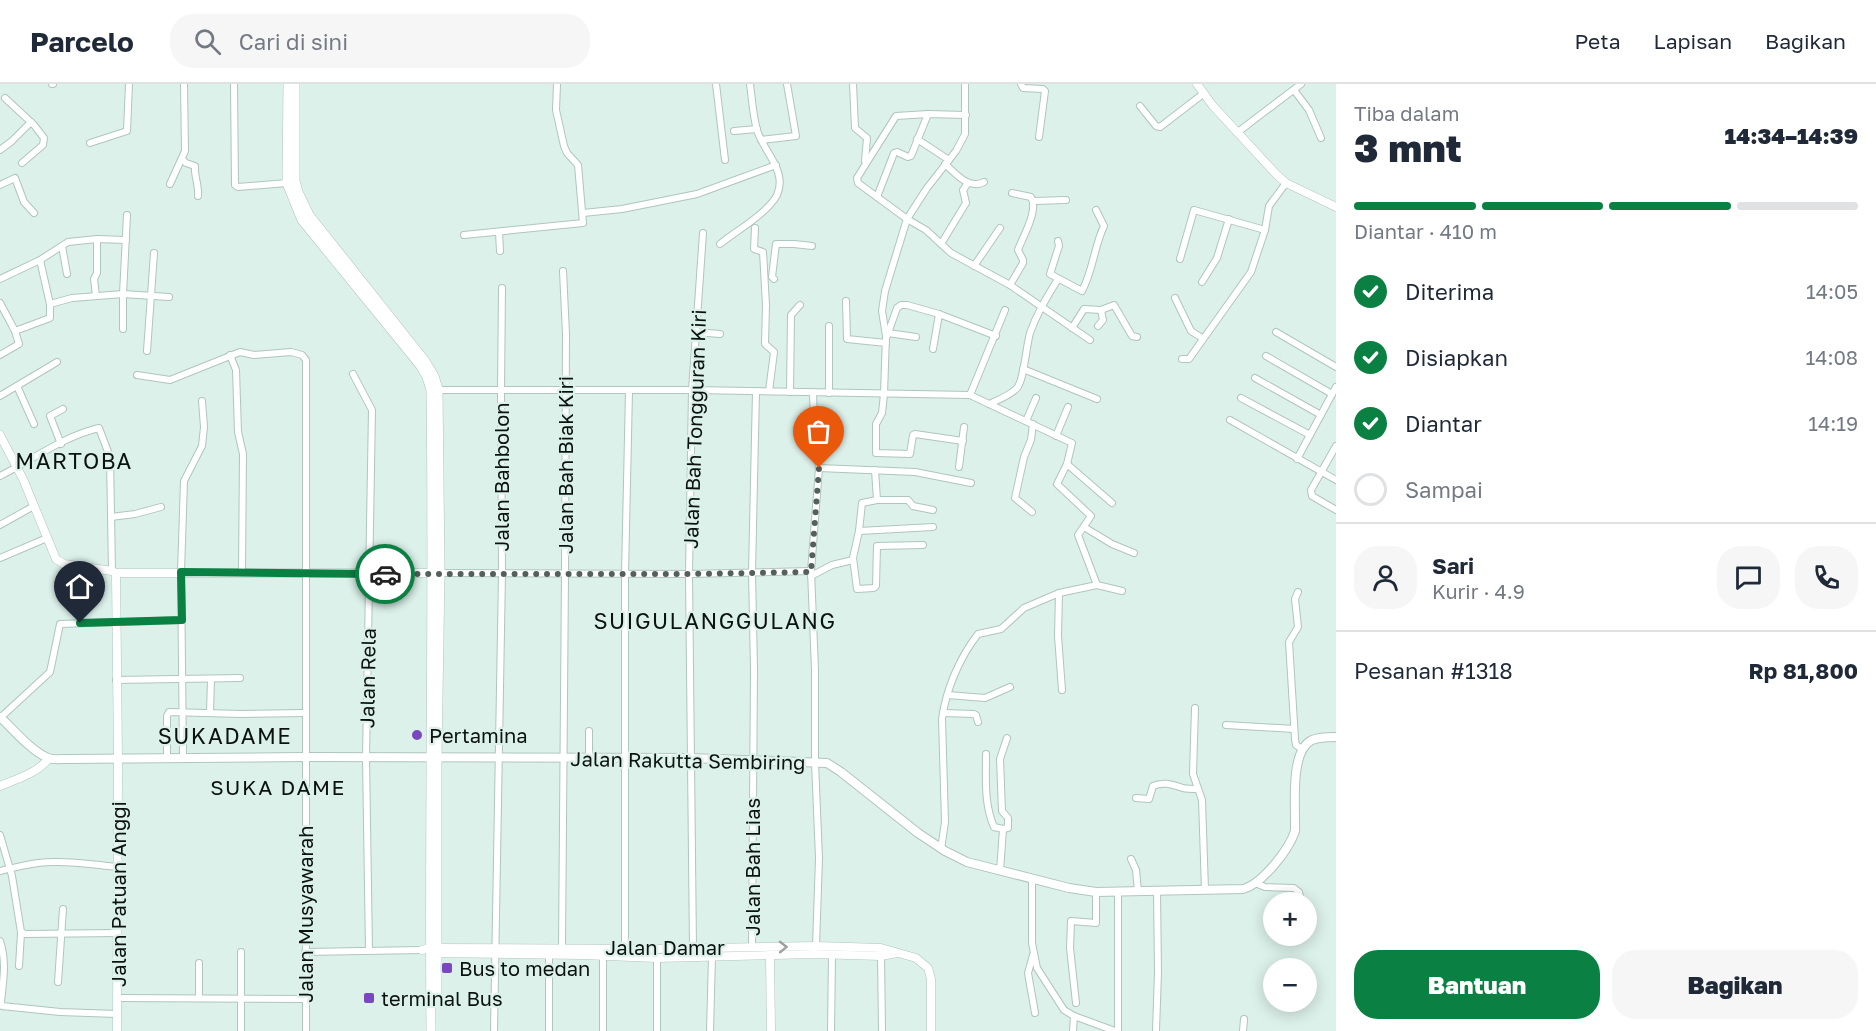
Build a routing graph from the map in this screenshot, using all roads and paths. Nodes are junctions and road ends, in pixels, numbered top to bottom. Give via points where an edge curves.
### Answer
1 (129, 84) edge
2 (184, 84) edge
3 (234, 84) edge
4 (288, 84) edge
5 (295, 84) edge
6 (557, 84) edge
7 (716, 84) edge
8 (750, 84) edge
9 (787, 84) edge
10 (853, 84) edge
11 (966, 84) edge
12 (1021, 84) edge
13 (1197, 84) edge
14 (1301, 84) edge
15 (1293, 90) junction
16 (1203, 94) junction
17 (5, 98) dead end
18 (1140, 106) dead end
19 (928, 114) junction
20 (966, 115) junction
21 (31, 122) junction
22 (756, 129) junction
23 (734, 131) dead end
24 (1238, 132) junction
25 (1039, 137) dead end
26 (1321, 138) dead end
27 (917, 139) junction
28 (761, 140) junction
29 (90, 143) dead end
30 (0, 150) edge
31 (182, 159) junction
32 (725, 160) dead end
33 (947, 162) junction
34 (22, 163) dead end
35 (776, 165) junction
36 (865, 165) junction
37 (984, 182) dead end
38 (287, 183) junction
39 (968, 183) junction
40 (1286, 183) junction
41 (170, 184) dead end
42 (0, 185) edge
43 (1012, 193) dead end
44 (198, 196) dead end
45 (878, 197) junction
46 (1066, 200) dead end
47 (1034, 201) junction
48 (1336, 207) edge
49 (1096, 210) dead end
50 (34, 213) dead end
51 (583, 213) junction
52 (127, 215) dead end
53 (907, 219) junction
54 (1228, 219) junction
55 (755, 228) dead end
56 (1000, 228) dead end
57 (1264, 230) junction
58 (499, 232) junction
59 (703, 233) dead end
60 (465, 235) dead end
61 (1099, 237) junction
62 (97, 239) junction
63 (126, 240) junction
64 (1058, 241) dead end
65 (720, 243) dead end
66 (941, 244) junction
67 (62, 246) junction
68 (812, 246) dead end
69 (1103, 247) dead end
70 (775, 248) junction
71 (762, 250) junction
72 (500, 251) dead end
73 (154, 253) dead end
74 (1180, 259) dead end
75 (40, 260) junction
76 (974, 266) junction
77 (563, 271) dead end
78 (67, 274) dead end
79 (0, 279) edge
80 (774, 279) dead end
81 (1058, 279) junction
82 (1202, 282) dead end
83 (1010, 285) junction
84 (502, 288) dead end
85 (123, 294) junction
86 (96, 296) junction
87 (150, 296) junction
88 (169, 297) dead end
89 (1175, 298) dead end
90 (846, 302) dead end
91 (0, 303) edge
92 (50, 304) junction
93 (800, 305) dead end
94 (1041, 307) junction
95 (1005, 310) dead end
96 (1101, 310) junction
97 (939, 314) junction
98 (829, 326) dead end
99 (1098, 326) dead end
100 (1072, 328) junction
101 (123, 329) dead end
102 (15, 331) junction
103 (696, 332) junction
104 (1276, 332) dead end
105 (720, 334) dead end
106 (996, 336) junction
107 (887, 337) junction
108 (916, 337) dead end
109 (1137, 337) dead end
110 (1202, 338) junction
111 (1090, 340) dead end
112 (933, 349) dead end
113 (147, 351) dead end
114 (0, 355) edge
115 (230, 355) junction
116 (1266, 356) dead end
117 (1182, 358) dead end
118 (57, 362) dead end
119 (1336, 367) edge
120 (1023, 369) junction
121 (353, 374) dead end
122 (137, 375) dead end
123 (1255, 378) dead end
124 (16, 386) junction
125 (434, 390) junction
126 (501, 390) junction
127 (692, 390) junction
128 (565, 391) junction
129 (630, 391) junction
130 (756, 391) junction
131 (770, 391) junction
132 (1334, 391) edge
133 (790, 392) junction
134 (813, 393) junction
135 (829, 393) junction
136 (884, 394) junction
137 (970, 395) junction
138 (0, 396) edge
139 (1036, 398) dead end
140 (1241, 398) dead end
141 (1097, 399) dead end
142 (202, 401) dead end
143 (989, 404) junction
144 (1068, 407) dead end
145 (63, 409) dead end
146 (1321, 415) junction
147 (1230, 420) dead end
148 (1026, 421) junction
149 (34, 424) dead end
150 (1033, 424) junction
151 (964, 427) dead end
152 (0, 435) edge
153 (1310, 435) junction
154 (1056, 436) junction
155 (963, 441) junction
156 (61, 444) junction
157 (1336, 446) edge
158 (1297, 459) junction
159 (1067, 464) junction
160 (959, 467) dead end
161 (17, 468) junction
162 (819, 468) junction
163 (875, 470) junction
164 (1321, 472) junction
165 (0, 476) edge
166 (1336, 480) edge
167 (970, 483) dead end
168 (877, 500) junction
169 (1112, 503) dead end
170 (34, 506) junction
171 (161, 507) dead end
172 (933, 510) dead end
173 (1336, 510) edge
174 (1032, 512) dead end
175 (111, 517) junction
176 (0, 525) edge
177 (933, 527) dead end
178 (1084, 527) junction
179 (859, 531) junction
180 (47, 537) junction
181 (923, 545) dead end
182 (1134, 554) dead end
183 (0, 558) edge
184 (853, 560) junction
185 (114, 572) junction
186 (181, 572) junction
187 (242, 572) junction
188 (436, 573) junction
189 (502, 573) junction
190 (752, 573) junction
191 (307, 574) junction
192 (369, 574) junction
193 (565, 574) junction
194 (625, 574) junction
195 (689, 574) junction
196 (811, 574) junction
197 (1097, 585) junction
198 (1122, 591) dead end
199 (1298, 592) dead end
200 (1059, 593) junction
201 (182, 620) junction
202 (116, 622) junction
203 (240, 678) dead end
204 (211, 679) junction
205 (116, 680) junction
206 (182, 680) junction
207 (1010, 687) dead end
208 (1062, 690) dead end
209 (948, 695) junction
210 (1195, 708) dead end
211 (183, 712) junction
212 (943, 712) junction
213 (210, 713) junction
214 (305, 713) junction
215 (0, 718) edge
216 (978, 722) dead end
217 (1227, 725) dead end
218 (1294, 729) junction
219 (589, 731) dead end
220 (1336, 736) edge
221 (1007, 738) dead end
222 (1302, 749) junction
223 (986, 754) dead end
224 (167, 757) junction
225 (183, 757) junction
226 (305, 757) junction
227 (499, 757) junction
228 (49, 758) junction
229 (118, 758) junction
230 (366, 758) junction
231 (434, 758) junction
232 (562, 758) junction
233 (589, 758) junction
234 (626, 758) junction
235 (690, 758) junction
236 (752, 760) junction
237 (815, 762) junction
238 (0, 786) edge
239 (1198, 789) junction
240 (1136, 798) dead end
241 (1003, 829) junction
242 (1, 840) edge
243 (941, 849) junction
244 (1131, 859) dead end
245 (118, 867) junction
246 (10, 868) junction
247 (0, 871) edge
248 (1000, 871) junction
249 (1032, 879) junction
250 (1255, 883) junction
251 (1205, 890) junction
252 (1118, 891) junction
253 (1138, 891) junction
254 (1157, 891) junction
255 (1096, 892) junction
256 (1299, 892) edge
257 (63, 909) dead end
258 (21, 933) junction
259 (118, 933) junction
260 (63, 934) junction
261 (0, 941) edge
262 (752, 946) junction
263 (816, 946) junction
264 (561, 947) junction
265 (693, 948) junction
266 (369, 950) junction
267 (431, 950) junction
268 (496, 950) junction
269 (583, 951) junction
270 (241, 952) dead end
271 (305, 952) junction
272 (625, 952) junction
273 (881, 952) junction
274 (832, 954) junction
275 (1033, 954) junction
276 (549, 955) junction
277 (603, 956) junction
278 (770, 956) junction
279 (712, 957) junction
280 (657, 958) junction
281 (199, 963) dead end
282 (19, 966) dead end
283 (58, 982) dead end
284 (117, 998) junction
285 (199, 998) junction
286 (241, 998) junction
287 (306, 999) junction
288 (1076, 1003) dead end
289 (0, 1004) edge
290 (1035, 1013) dead end
291 (117, 1014) junction
292 (1074, 1016) junction
293 (1244, 1019) dead end
294 (117, 1031) edge
295 (241, 1031) edge
296 (306, 1031) edge
297 (431, 1031) edge
298 (437, 1031) edge
299 (494, 1031) edge
300 (549, 1031) edge
301 (603, 1031) edge
302 (657, 1031) edge
303 (710, 1031) edge
304 (771, 1031) edge
305 (831, 1031) edge
306 (882, 1031) edge
307 (931, 1031) edge
308 (1073, 1031) edge
309 (1116, 1031) edge
310 (1156, 1031) edge
311 (1243, 1031) edge

1 - 29 street via 127,130
2 - 31 street
3 - 38 street via 235,185
4 - 38 highway
5 - 125 highway via 298,192 309,215 425,361 435,376
6 - 51 street via 556,110 564,146 578,165
7 - 32 street
8 - 22 street
9 - 28 street via 796,136
10 - 36 street via 855,128 868,140
11 - 20 street
12 - 25 street via 1023,88 1045,92
13 - 16 street
14 - 15 street
15 - 24 street
15 - 26 street via 1309,110
16 - 18 street via 1160,127
16 - 24 street
17 - 21 street
19 - 20 street
19 - 27 street
19 - 36 street via 896,116
20 - 33 street via 965,134
21 - 30 street
21 - 34 street via 45,142
22 - 23 street
22 - 28 street
24 - 40 street
27 - 33 street
27 - 45 street via 911,156 894,153
28 - 35 street
31 - 41 street
31 - 44 street via 195,166
33 - 39 street
33 - 53 street
35 - 51 street via 697,194
35 - 65 street via 777,196
36 - 45 street via 858,183
37 - 39 street
38 - 125 highway via 302,220 420,364
39 - 66 street via 963,190 966,203
40 - 48 street
40 - 57 street via 1269,206
42 - 50 street via 15,178 24,202
43 - 47 street
45 - 53 street
46 - 47 street
47 - 83 street via 1033,215 1018,250 1023,262
49 - 61 street via 1104,225
51 - 58 street via 582,224
52 - 63 street
53 - 66 street
53 - 107 street via 883,301
54 - 57 street
54 - 74 street via 1194,210
54 - 82 street via 1217,258
55 - 71 street via 754,249
56 - 76 street
57 - 110 street via 1251,272
58 - 60 street
58 - 72 street
59 - 103 street, Jalan Bah Tongguran Kiri
61 - 69 street
61 - 81 street via 1082,291
62 - 63 street
62 - 67 street
62 - 86 street
63 - 85 street
64 - 81 street via 1050,273
66 - 76 street
67 - 75 street
67 - 78 street
68 - 70 street via 794,243 777,244
70 - 71 street
70 - 80 street
71 - 131 street via 765,344 774,352
73 - 87 street
75 - 79 street
75 - 92 street
76 - 83 street
77 - 128 street, Jalan Bah Biak Kiri
81 - 94 street
83 - 94 street
84 - 126 street, Jalan Bahbolon
85 - 86 street
85 - 87 street
85 - 101 street
86 - 92 street
87 - 88 street
87 - 113 street
89 - 110 street via 1191,331
90 - 107 street via 847,339
91 - 102 street
92 - 102 street via 48,319
93 - 133 street via 791,315
94 - 100 street
94 - 120 street via 1030,333
95 - 106 street
96 - 99 street via 1103,320
96 - 100 street via 1084,309
96 - 109 street via 1115,305 1132,336
97 - 106 street
97 - 107 street via 901,305
97 - 112 street
98 - 135 street
100 - 111 street
102 - 114 street via 18,345
103 - 105 street
103 - 127 street, Jalan Bah Tongguran Kiri
104 - 119 street
106 - 137 street
107 - 108 street
107 - 136 street
110 - 117 street via 1189,359
115 - 122 street via 171,380
115 - 187 street via 236,369 238,434 243,451
115 - 191 street, Jalan Musyawarah via 291,352 304,357
116 - 132 street
118 - 124 street
120 - 141 street
120 - 143 street via 1022,381 1016,389
121 - 192 street, Jalan Rela via 372,410
123 - 146 street
124 - 138 street
124 - 149 street
125 - 126 street
125 - 188 highway
126 - 128 street
126 - 189 street, Jalan Bahbolon
127 - 129 street
127 - 130 street
127 - 195 street, Jalan Bah Tongguran Kiri
128 - 129 street
128 - 193 street, Jalan Bah Biak Kiri
129 - 194 street
130 - 131 street
130 - 190 street, Jalan Bah Lias
131 - 133 street
132 - 146 street
133 - 134 street
134 - 135 street
134 - 162 street
135 - 136 street
136 - 137 street
136 - 155 street via 876,424 876,453 911,453 915,434
137 - 143 street
139 - 148 street
140 - 153 street
142 - 186 street via 202,446 184,481
143 - 148 street
144 - 154 street
145 - 156 street via 50,419
146 - 153 street
147 - 158 street
148 - 150 street
150 - 154 street
150 - 174 street via 1015,498
151 - 155 street
152 - 161 street
153 - 158 street
154 - 159 street via 1072,444
155 - 160 street
156 - 161 street
156 - 175 street via 99,429 110,457
157 - 164 street
158 - 164 street
159 - 169 street
159 - 178 street via 1057,484 1090,514
161 - 165 street
161 - 170 street
162 - 163 street
162 - 196 street
163 - 167 street via 919,472
163 - 168 street
164 - 166 street
164 - 173 street via 1311,490 1312,496
168 - 172 street via 908,500 913,506
168 - 179 street via 862,503
170 - 176 street
170 - 180 street
171 - 175 street
175 - 185 street
177 - 179 street
178 - 182 street
178 - 197 street via 1078,535
179 - 184 street
180 - 183 street
180 - 185 street via 60,563
181 - 184 street via 877,546 874,588 857,589
184 - 196 street
185 - 186 street
185 - 202 street, Jalan Patuan Anggi
186 - 187 street
186 - 201 street
187 - 191 street
188 - 189 street
188 - 192 street
188 - 231 highway
189 - 193 street
189 - 227 street, Jalan Bahbolon
190 - 195 street
190 - 196 street
190 - 236 street, Jalan Bah Lias
191 - 192 street
191 - 214 street, Jalan Musyawarah
192 - 230 street, Jalan Rela
193 - 194 street
193 - 232 street, Jalan Bah Biak Kiri
194 - 195 street
194 - 234 street
195 - 235 street, Jalan Bah Tongguran Kiri
196 - 237 street
197 - 198 street
197 - 200 street
199 - 218 street via 1298,627 1289,642
200 - 208 street
200 - 209 street via 1024,608 1001,629 977,635
201 - 202 street
201 - 206 street
202 - 205 street, Jalan Patuan Anggi
202 - 215 street via 60,624 50,672
203 - 204 street
204 - 206 street
204 - 213 street
205 - 206 street
205 - 229 street, Jalan Patuan Anggi
206 - 211 street
207 - 209 street via 985,698
209 - 212 street
210 - 239 street via 1193,774
211 - 213 street
211 - 224 street via 167,714
211 - 225 street
212 - 216 street via 974,714
212 - 243 street via 945,822
213 - 214 street
214 - 226 street, Jalan Musyawarah
215 - 228 main road
217 - 218 street
218 - 222 street via 1295,742
219 - 233 street
220 - 222 main road via 1312,740
221 - 241 street via 1000,759 1002,811 1008,818 1008,828
222 - 250 main road via 1297,764 1295,831 1278,861
223 - 241 street via 988,811 994,828
224 - 225 main road, Jalan Rakutta Sembiring
224 - 229 main road, Jalan Rakutta Sembiring
225 - 226 main road, Jalan Rakutta Sembiring
226 - 230 main road, Jalan Rakutta Sembiring
226 - 271 street, Jalan Musyawarah
227 - 231 main road, Jalan Rakutta Sembiring
227 - 232 main road, Jalan Rakutta Sembiring
227 - 268 street, Jalan Bahbolon
228 - 229 main road, Jalan Rakutta Sembiring
228 - 238 street via 43,766
229 - 245 street, Jalan Patuan Anggi
230 - 231 main road, Jalan Rakutta Sembiring
230 - 266 street, Jalan Rela
231 - 267 highway
232 - 233 main road, Jalan Rakutta Sembiring
232 - 264 street, Jalan Bah Biak Kiri
233 - 234 main road, Jalan Rakutta Sembiring
234 - 235 main road, Jalan Rakutta Sembiring
234 - 272 street
235 - 236 main road, Jalan Rakutta Sembiring
235 - 265 street, Jalan Bah Tongguran Kiri
236 - 237 main road, Jalan Rakutta Sembiring
236 - 262 street, Jalan Bah Lias
237 - 243 main road, Jalan Rakutta Sembiring via 827,763 841,772
237 - 263 street via 819,858
239 - 240 street via 1156,784 1149,799
239 - 251 street via 1202,801
241 - 248 street
242 - 246 street
243 - 248 main road, Jalan Rakutta Sembiring via 967,862
244 - 253 street
245 - 246 street via 51,862
245 - 259 street, Jalan Patuan Anggi
246 - 247 street
246 - 258 street
248 - 249 main road, Jalan Rakutta Sembiring
249 - 255 main road, Jalan Rakutta Sembiring
249 - 275 street
250 - 251 main road, Jalan Rakutta Sembiring via 1243,889
250 - 256 street
251 - 254 main road, Jalan Rakutta Sembiring
252 - 253 main road, Jalan Rakutta Sembiring
252 - 255 main road, Jalan Rakutta Sembiring
252 - 309 street
253 - 254 main road, Jalan Rakutta Sembiring
254 - 310 street
255 - 288 street via 1096,923 1071,921
257 - 260 street
258 - 260 street
258 - 282 street
259 - 260 street
259 - 284 street, Jalan Patuan Anggi
260 - 283 street
261 - 289 street via 5,969
262 -> 263 street, Jalan Damar
262 - 265 street, Jalan Damar
263 - 273 street, Jalan Damar
264 - 268 street, Jalan Damar
264 - 269 street, Jalan Damar
265 - 272 street, Jalan Damar
266 - 267 street
266 - 271 street
267 - 268 street, Jalan Damar
267 - 297 highway
267 - 298 highway
268 - 276 street, Jalan Damar
268 - 299 street, Jalan Bahbolon
269 - 272 street, Jalan Damar
269 - 276 street, Jalan Damar
269 - 277 street, Jalan Damar
270 - 286 street
271 - 287 street, Jalan Musyawarah
272 - 277 street, Jalan Damar
272 - 280 street, Jalan Damar
273 - 274 street, Jalan Damar
273 - 306 street
273 - 307 street, Jalan Damar via 916,958 928,968
274 - 278 street, Jalan Damar
274 - 305 street
275 - 290 street via 1028,973
275 - 292 street via 1037,968 1064,1010
276 - 300 street
277 - 301 street
278 - 279 street, Jalan Damar
278 - 304 street
279 - 280 street, Jalan Damar
279 - 303 street
280 - 302 street
281 - 285 street
284 - 285 street
284 - 291 street, Jalan Patuan Anggi
285 - 286 street
286 - 287 street
286 - 295 street
287 - 296 street, Jalan Musyawarah
289 - 291 street
291 - 294 street, Jalan Patuan Anggi
292 - 308 street
292 - 309 street
293 - 311 street

